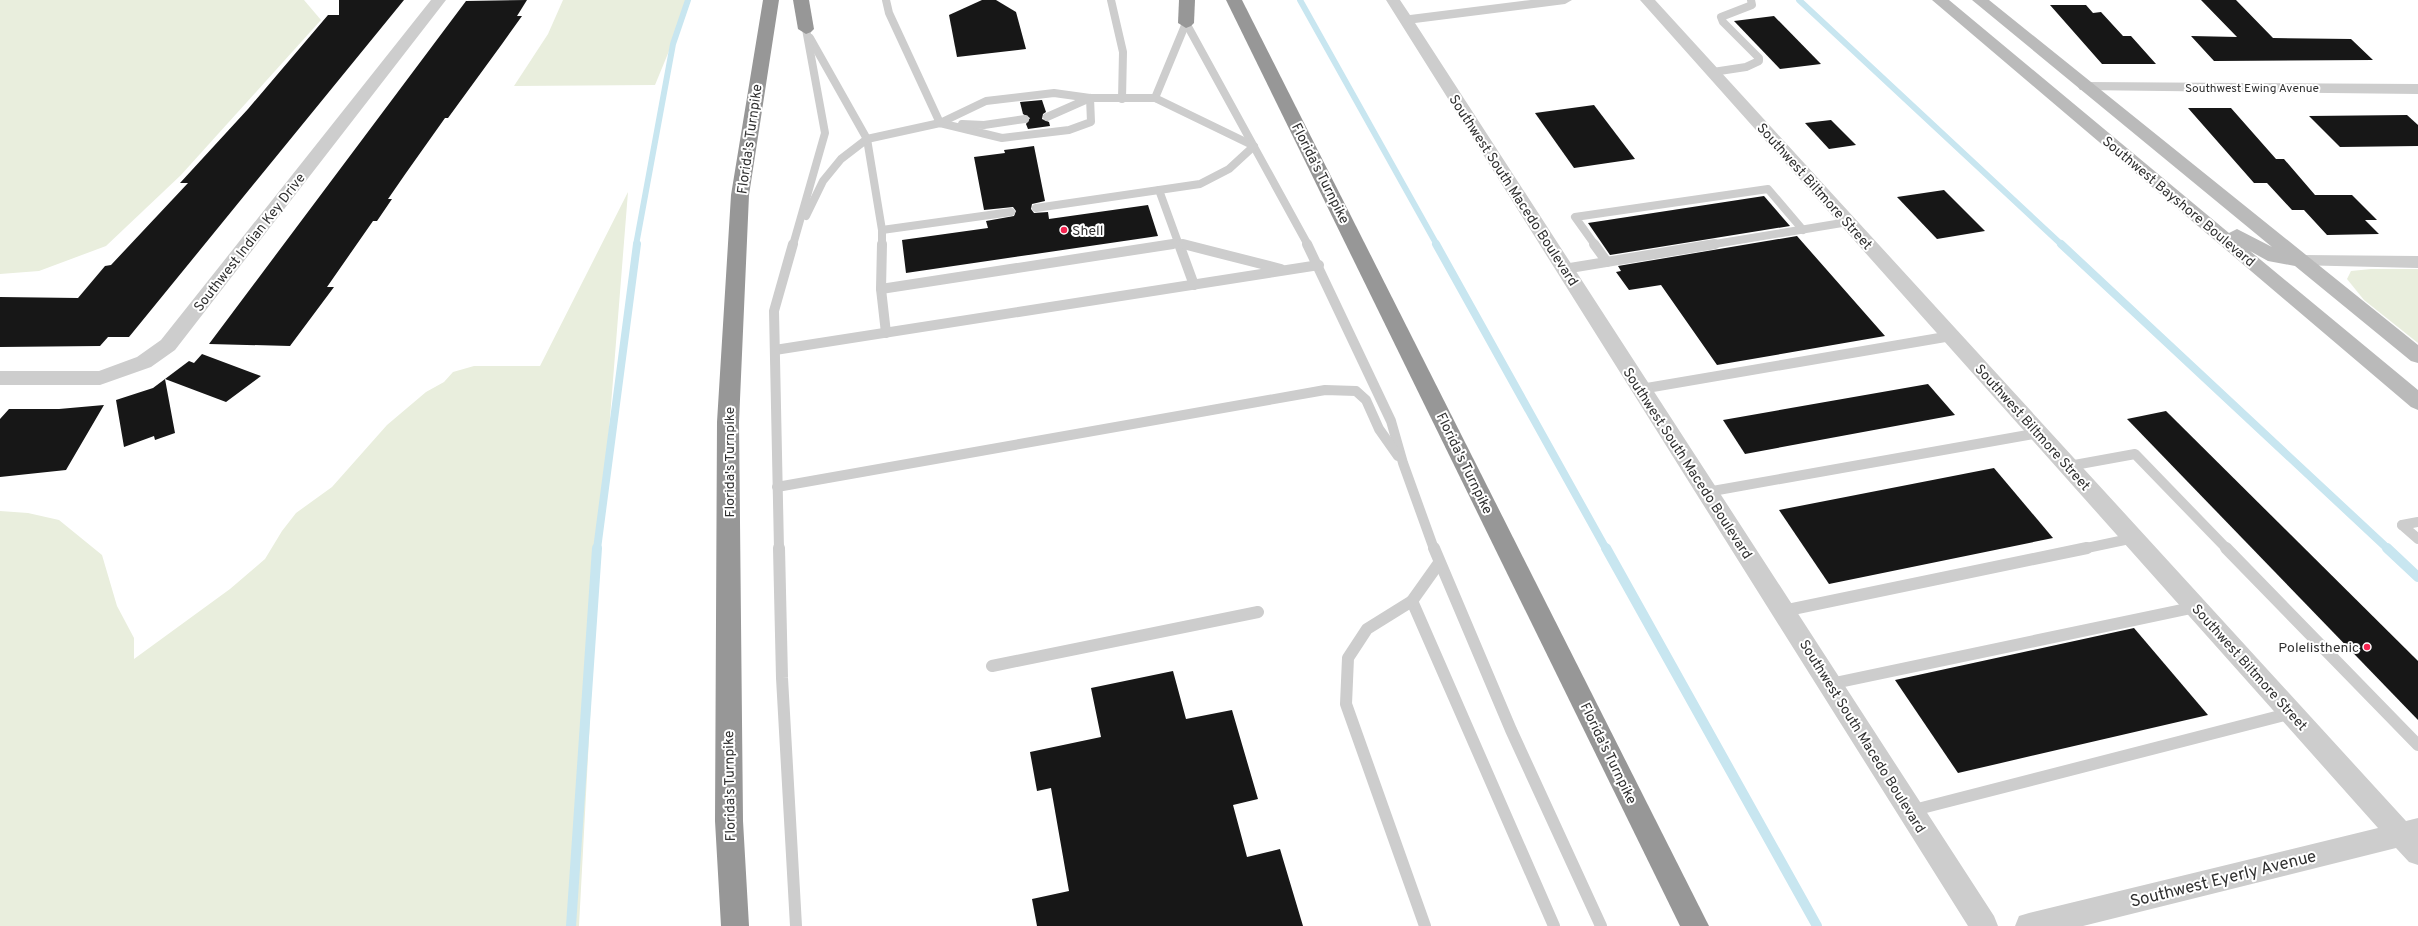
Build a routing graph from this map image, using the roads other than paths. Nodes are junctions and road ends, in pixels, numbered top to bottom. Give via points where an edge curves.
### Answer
1 (439, 0) edge
2 (771, 0) edge
3 (801, 0) edge
4 (886, 0) edge
5 (1111, 0) edge
6 (1187, 0) edge
7 (1234, 0) edge
8 (1393, 0) edge
9 (1565, 0) edge
10 (1647, 0) edge
11 (1751, 0) edge
12 (1940, 0) edge
13 (1980, 0) edge
14 (1406, 20) junction
15 (1186, 23) junction
16 (806, 29) junction
17 (1713, 72) junction
18 (2086, 87) junction
19 (2418, 89) edge
20 (1090, 98) junction
21 (1155, 98) junction
22 (1122, 99) junction
23 (1047, 117) dead end
24 (1025, 119) dead end
25 (940, 123) junction
26 (2087, 124) junction
27 (867, 139) junction
28 (1254, 146) junction
29 (1159, 190) junction
30 (1036, 208) dead end
31 (1011, 212) dead end
32 (1848, 222) junction
33 (882, 230) junction
34 (1803, 230) junction
35 (795, 240) junction
36 (1179, 243) junction
37 (2301, 261) junction
38 (1607, 262) junction
39 (2418, 262) edge
40 (1320, 265) junction
41 (1564, 269) junction
42 (1285, 270) junction
43 (1194, 285) junction
44 (881, 289) junction
45 (886, 333) junction
46 (1951, 336) junction
47 (774, 350) junction
48 (2418, 356) edge
49 (0, 378) edge
50 (1641, 389) junction
51 (2418, 402) edge
52 (2039, 433) junction
53 (1403, 463) junction
54 (2068, 466) junction
55 (778, 487) junction
56 (1707, 492) junction
57 (2418, 522) edge
58 (2134, 538) junction
59 (2418, 539) edge
60 (1439, 563) junction
61 (1412, 601) junction
62 (2196, 607) junction
63 (1783, 611) junction
64 (1258, 612) dead end
65 (992, 666) dead end
66 (1830, 684) junction
67 (2292, 713) junction
68 (2418, 745) edge
69 (1910, 811) junction
70 (2412, 839) edge
71 (734, 926) edge
72 (796, 926) edge
73 (1425, 926) edge
74 (1554, 926) edge
75 (1601, 926) edge
76 (1695, 926) edge
77 (1984, 926) edge
78 (2029, 926) edge

1 - 49 street, Southwest Indian Key Drive via 168,346 144,362 100,378
2 - 71 highway, Florida's Turnpike via 740,195 728,422 729,821
3 - 16 highway
4 - 25 lane via 889,13
5 - 22 lane via 1123,52
6 - 15 highway
7 - 76 highway, Florida's Turnpike
8 - 14 street, Southwest South Macedo Boulevard
9 - 14 street
10 - 17 street, Southwest Biltmore Street
11 - 17 lane via 1752,5 1721,17 1759,61 1746,67
12 - 26 main road, Southwest Bayshore Boulevard
13 - 18 main road, Southwest Bayshore Boulevard
14 - 41 street, Southwest South Macedo Boulevard
15 - 21 lane
15 - 28 lane
16 - 27 lane
16 - 35 lane via 825,133
17 - 32 street, Southwest Biltmore Street
18 - 19 street, Southwest Ewing Avenue
18 - 37 main road, Southwest Bayshore Boulevard
20 - 22 lane
20 - 23 lane
20 - 25 lane via 1054,93 986,101
20 - 25 lane via 1091,122 1069,130 1002,138
21 - 22 lane
21 - 28 lane
24 - 25 lane via 984,125
25 - 27 lane
26 - 37 main road via 2100,129 2132,150 2236,235 2275,257
26 - 51 main road, Southwest Bayshore Boulevard
27 - 33 lane
27 - 35 lane via 841,159 823,181
28 - 29 lane via 1240,162 1221,176 1200,184
28 - 40 lane
29 - 30 lane
29 - 36 lane
31 - 33 lane
32 - 34 lane
32 - 46 street, Southwest Biltmore Street
33 - 44 lane
34 - 38 lane
34 - 38 lane via 1768,189 1575,217
35 - 47 lane via 774,310
36 - 42 lane
36 - 43 lane
36 - 44 lane
37 - 39 street
37 - 48 main road, Southwest Bayshore Boulevard
38 - 41 lane
40 - 42 lane
40 - 53 lane via 1391,421
41 - 50 street, Southwest South Macedo Boulevard
42 - 43 lane
43 - 45 lane
44 - 45 lane
45 - 47 lane
46 - 50 lane
46 - 52 street, Southwest Biltmore Street
47 - 55 lane
50 - 56 street, Southwest South Macedo Boulevard
52 - 54 street, Southwest Biltmore Street
52 - 56 lane
53 - 55 lane via 1379,429 1366,400 1356,391 1325,390
53 - 60 lane
54 - 58 street, Southwest Biltmore Street
54 - 68 lane via 2135,454
55 - 72 lane via 782,678
56 - 63 street, Southwest South Macedo Boulevard
57 - 59 lane via 2402,525
58 - 62 street, Southwest Biltmore Street
58 - 63 lane
60 - 61 lane
60 - 75 lane via 1511,730
61 - 73 lane via 1367,629 1348,658 1346,704
61 - 74 lane
62 - 66 lane
62 - 67 street, Southwest Biltmore Street
63 - 66 street, Southwest South Macedo Boulevard
64 - 65 lane
66 - 69 street, Southwest South Macedo Boulevard
67 - 69 lane
67 - 70 street, Southwest Biltmore Street
69 - 77 street, Southwest South Macedo Boulevard
70 - 78 street, Southwest Eyerly Avenue

